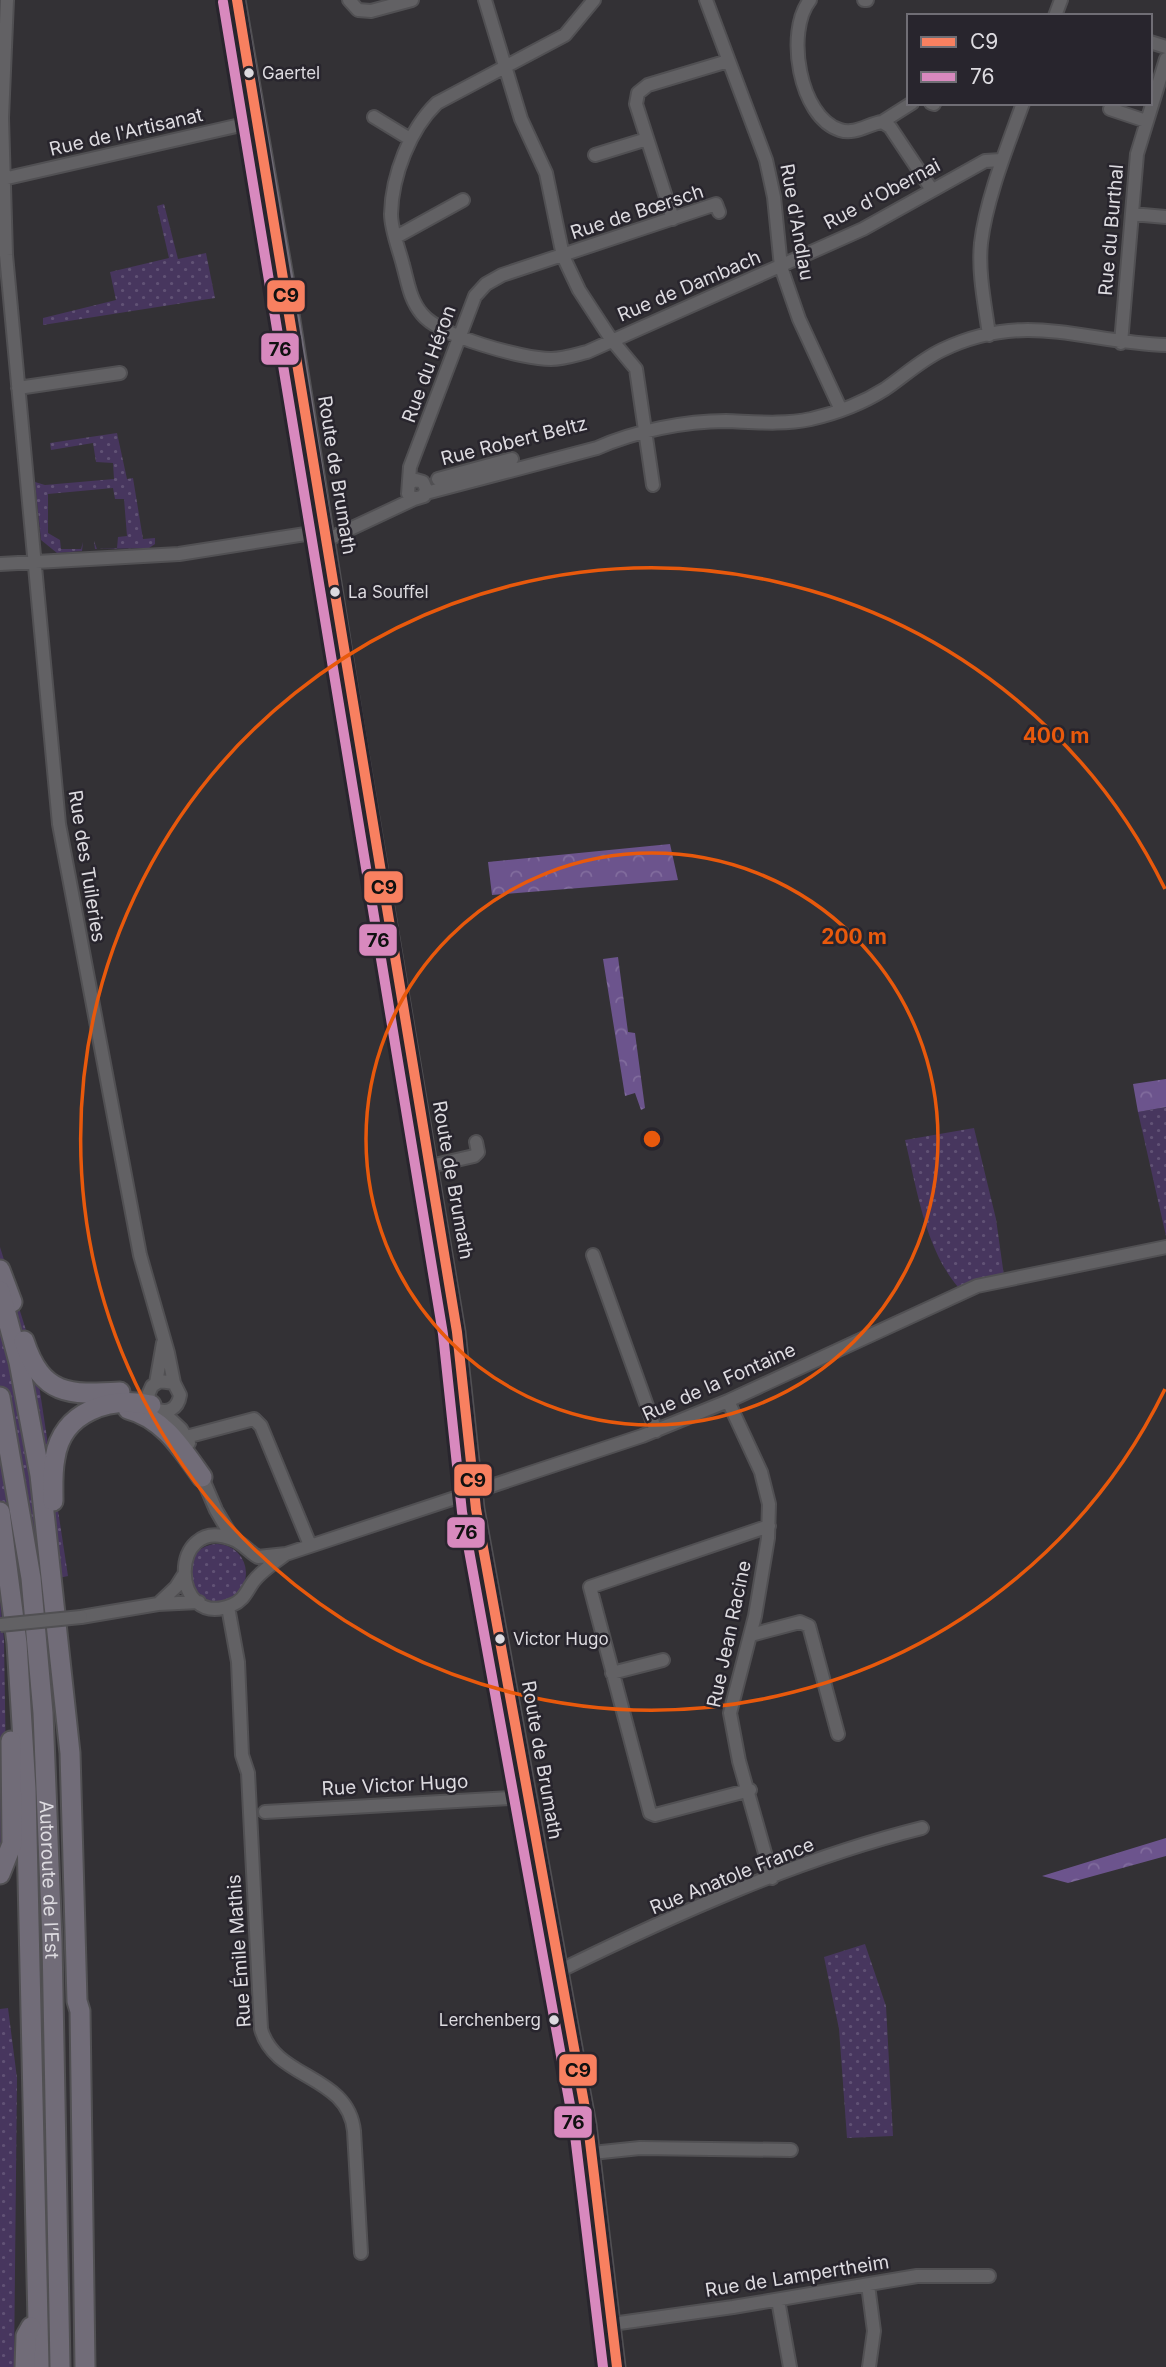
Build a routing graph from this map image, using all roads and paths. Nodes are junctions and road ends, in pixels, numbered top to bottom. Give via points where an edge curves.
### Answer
1 (7, 0) edge
2 (237, 0) edge
3 (348, 0) edge
4 (412, 0) edge
5 (485, 0) edge
6 (594, 0) edge
7 (706, 0) edge
8 (810, 0) edge
9 (1166, 59) edge
10 (728, 61) junction
11 (504, 68) junction
12 (1152, 102) edge
13 (909, 105) edge
14 (1022, 105) edge
15 (1151, 105) edge
16 (1110, 110) dead end
17 (374, 117) dead end
18 (258, 121) junction
19 (1146, 121) junction
20 (882, 122) junction
21 (411, 139) junction
22 (647, 139) junction
23 (595, 155) dead end
24 (1002, 160) junction
25 (3, 179) junction
26 (932, 190) junction
27 (463, 200) dead end
28 (719, 212) dead end
29 (1132, 214) junction
30 (1166, 217) edge
31 (673, 219) junction
32 (396, 237) junction
33 (563, 256) junction
34 (781, 267) junction
35 (459, 335) junction
36 (989, 335) junction
37 (611, 340) junction
38 (1121, 343) junction
39 (1166, 345) edge
40 (120, 373) dead end
41 (18, 388) junction
42 (841, 410) junction
43 (645, 433) junction
44 (417, 485) junction
45 (653, 485) dead end
46 (384, 512) junction
47 (326, 535) junction
48 (33, 561) junction
49 (0, 564) edge
50 (476, 1142) dead end
51 (430, 1166) junction
52 (1166, 1247) edge
53 (593, 1255) dead end
54 (0, 1270) edge
55 (0, 1291) edge
56 (163, 1343) junction
57 (174, 1383) junction
58 (0, 1397) edge
59 (155, 1397) junction
60 (728, 1401) junction
61 (178, 1404) junction
62 (99, 1406) junction
63 (656, 1431) junction
64 (184, 1433) junction
65 (202, 1477) junction
66 (474, 1491) junction
67 (216, 1510) junction
68 (0, 1511) edge
69 (769, 1526) junction
70 (206, 1538) junction
71 (233, 1539) junction
72 (310, 1545) junction
73 (247, 1550) junction
74 (286, 1554) junction
75 (50, 1576) junction
76 (183, 1576) junction
77 (254, 1582) junction
78 (199, 1602) junction
79 (158, 1604) junction
80 (228, 1607) junction
81 (0, 1625) edge
82 (751, 1635) junction
83 (663, 1660) dead end
84 (612, 1673) junction
85 (22, 1714) junction
86 (838, 1734) dead end
87 (750, 1790) junction
88 (527, 1797) junction
89 (265, 1812) dead end
90 (922, 1828) dead end
91 (0, 1874) edge
92 (772, 1878) junction
93 (559, 1970) junction
94 (77, 2001) junction
95 (790, 2150) dead end
96 (592, 2153) junction
97 (361, 2253) dead end
98 (989, 2277) dead end
99 (868, 2285) junction
100 (778, 2300) junction
101 (38, 2316) junction
102 (612, 2324) junction
103 (85, 2330) junction
104 (60, 2362) edge
105 (25, 2367) edge
106 (39, 2367) edge
107 (85, 2367) edge
108 (92, 2367) edge
109 (617, 2367) edge
110 (790, 2367) edge
111 (869, 2367) edge

1 - 25 street, Rue des Tuileries
2 - 18 main road, Route de Brumath
3 - 4 street via 358,10 371,11
5 - 11 street
6 - 11 street, Rue de Dambach via 565,35
7 - 10 street, Rue d'Andlau
8 - 20 street via 799,29 798,56 800,76 815,108 830,126 843,132
9 - 12 street, Rue du Burthal
10 - 22 street via 638,93 636,104
10 - 34 street, Rue d'Andlau via 766,160
11 - 21 street, Rue de Dambach via 437,103 421,119
11 - 33 street via 521,120 546,173
13 - 20 street
14 - 24 street
15 - 19 street, Rue du Burthal
16 - 19 street
17 - 21 street
18 - 25 street, Rue de l'Artisanat
18 - 47 main road, Route de Brumath
19 - 29 street, Rue du Burthal via 1137,154
20 - 26 street
21 - 32 street, Rue de Dambach via 393,193 391,216
22 - 23 street
22 - 31 street
24 - 26 street, Rue d'Obernai via 985,161
24 - 36 street via 981,245
25 - 41 street, Rue des Tuileries
26 - 34 street, Rue d'Obernai
27 - 32 street
28 - 31 street, Rue de Bœrsch via 716,204
29 - 30 street
29 - 38 street, Rue du Burthal
31 - 33 street, Rue de Bœrsch
32 - 35 street, Rue de Dambach via 413,302 424,318
33 - 35 street, Rue du Héron via 486,284 475,296
33 - 37 street
34 - 37 street, Rue de Dambach
34 - 42 street, Rue d'Andlau via 799,320
35 - 37 street, Rue de Dambach via 506,352 549,359 587,352
35 - 44 street, Rue du Héron via 410,467
36 - 38 street, Rue Robert Beltz via 1042,328
36 - 42 street, Rue Robert Beltz via 943,350 883,390
37 - 43 street via 636,369
38 - 39 street, Rue Robert Beltz
40 - 41 street
41 - 48 street, Rue des Tuileries
42 - 43 street, Rue Robert Beltz via 782,424 699,422
43 - 44 street, Rue Robert Beltz via 512,468
43 - 45 street
44 - 46 street, Rue Robert Beltz
44 - 46 street, Rue Robert Beltz via 421,498
46 - 47 street, Rue Robert Beltz via 340,535
47 - 48 street, Rue Robert Beltz via 179,554
47 - 51 main road, Route de Brumath
48 - 49 street, Rue Robert Beltz
48 - 56 street, Rue des Tuileries via 59,824 110,1110
50 - 51 street via 474,1156
51 - 66 main road, Route de Brumath via 457,1332
52 - 60 street, Rue de la Fontaine via 977,1286
53 - 63 street
54 - 59 highway via 30,1357 46,1381 77,1394
55 - 75 highway via 31,1419
56 - 57 street, Rue des Tuileries
56 - 59 street, Rue des Tuileries
57 - 59 street via 165,1380
57 - 61 street, Rue des Tuileries via 180,1395
58 - 104 highway, Autoroute de l’Est via 31,1578 43,1713
59 - 61 street via 172,1410
59 - 62 highway
59 - 64 street, Rue des Tuileries
60 - 63 street, Rue de la Fontaine
60 - 69 street, Rue Jean Racine via 765,1482
61 - 64 street, Rue des Tuileries
62 - 65 highway via 124,1408 156,1422
62 - 75 highway via 70,1424 57,1447
63 - 66 street, Rue de la Fontaine
64 - 65 street, Rue des Tuileries
64 - 72 street via 254,1419 261,1426
65 - 67 street, Rue des Tuileries
66 - 72 street, Rue de la Fontaine
66 - 88 main road, Route de Brumath
67 - 70 street
67 - 71 street, Rue des Tuileries
68 - 85 highway, Autoroute de l’Est
69 - 82 street, Rue Jean Racine
69 - 84 street via 590,1587
70 - 71 street
70 - 76 street via 187,1555
71 - 73 street
72 - 74 street, Rue de la Fontaine
73 - 74 street, Rue de la Fontaine via 258,1557
73 - 77 street via 255,1567
74 - 77 street, Rue de la Fontaine
75 - 94 highway via 73,1795
76 - 78 street
76 - 79 street
77 - 80 street, Rue de la Fontaine via 247,1594
78 - 79 street
78 - 80 street
79 - 81 street, bridge
80 - 97 street, Rue Émile Mathis via 238,1662 242,1755 248,1773 261,2029 281,2058 329,2088 347,2106 353,2122
82 - 86 street via 800,1622 809,1626
82 - 87 street, Rue Jean Racine via 730,1713
83 - 84 street
84 - 87 street via 650,1813
85 - 91 highway via 11,1738 12,1844
85 - 101 highway, Autoroute de l’Est
87 - 92 street, Rue Jean Racine
88 - 89 street, Rue Victor Hugo
88 - 93 main road, Route de Brumath
90 - 92 street, Rue Anatole France
92 - 93 street, Rue Anatole France
93 - 96 main road, Route de Brumath
94 - 103 highway
94 - 104 highway via 69,2340
95 - 96 street via 640,2148
96 - 102 main road, Route de Brumath
98 - 99 street, Rue de Lampertheim via 917,2276
99 - 100 street, Rue de Lampertheim
99 - 111 street via 874,2330
100 - 102 street, Rue de Lampertheim
100 - 110 street
101 - 105 highway via 26,2336
101 - 106 highway, Autoroute de l’Est
102 - 109 main road, Route de Brumath
103 - 107 highway
103 - 108 highway

